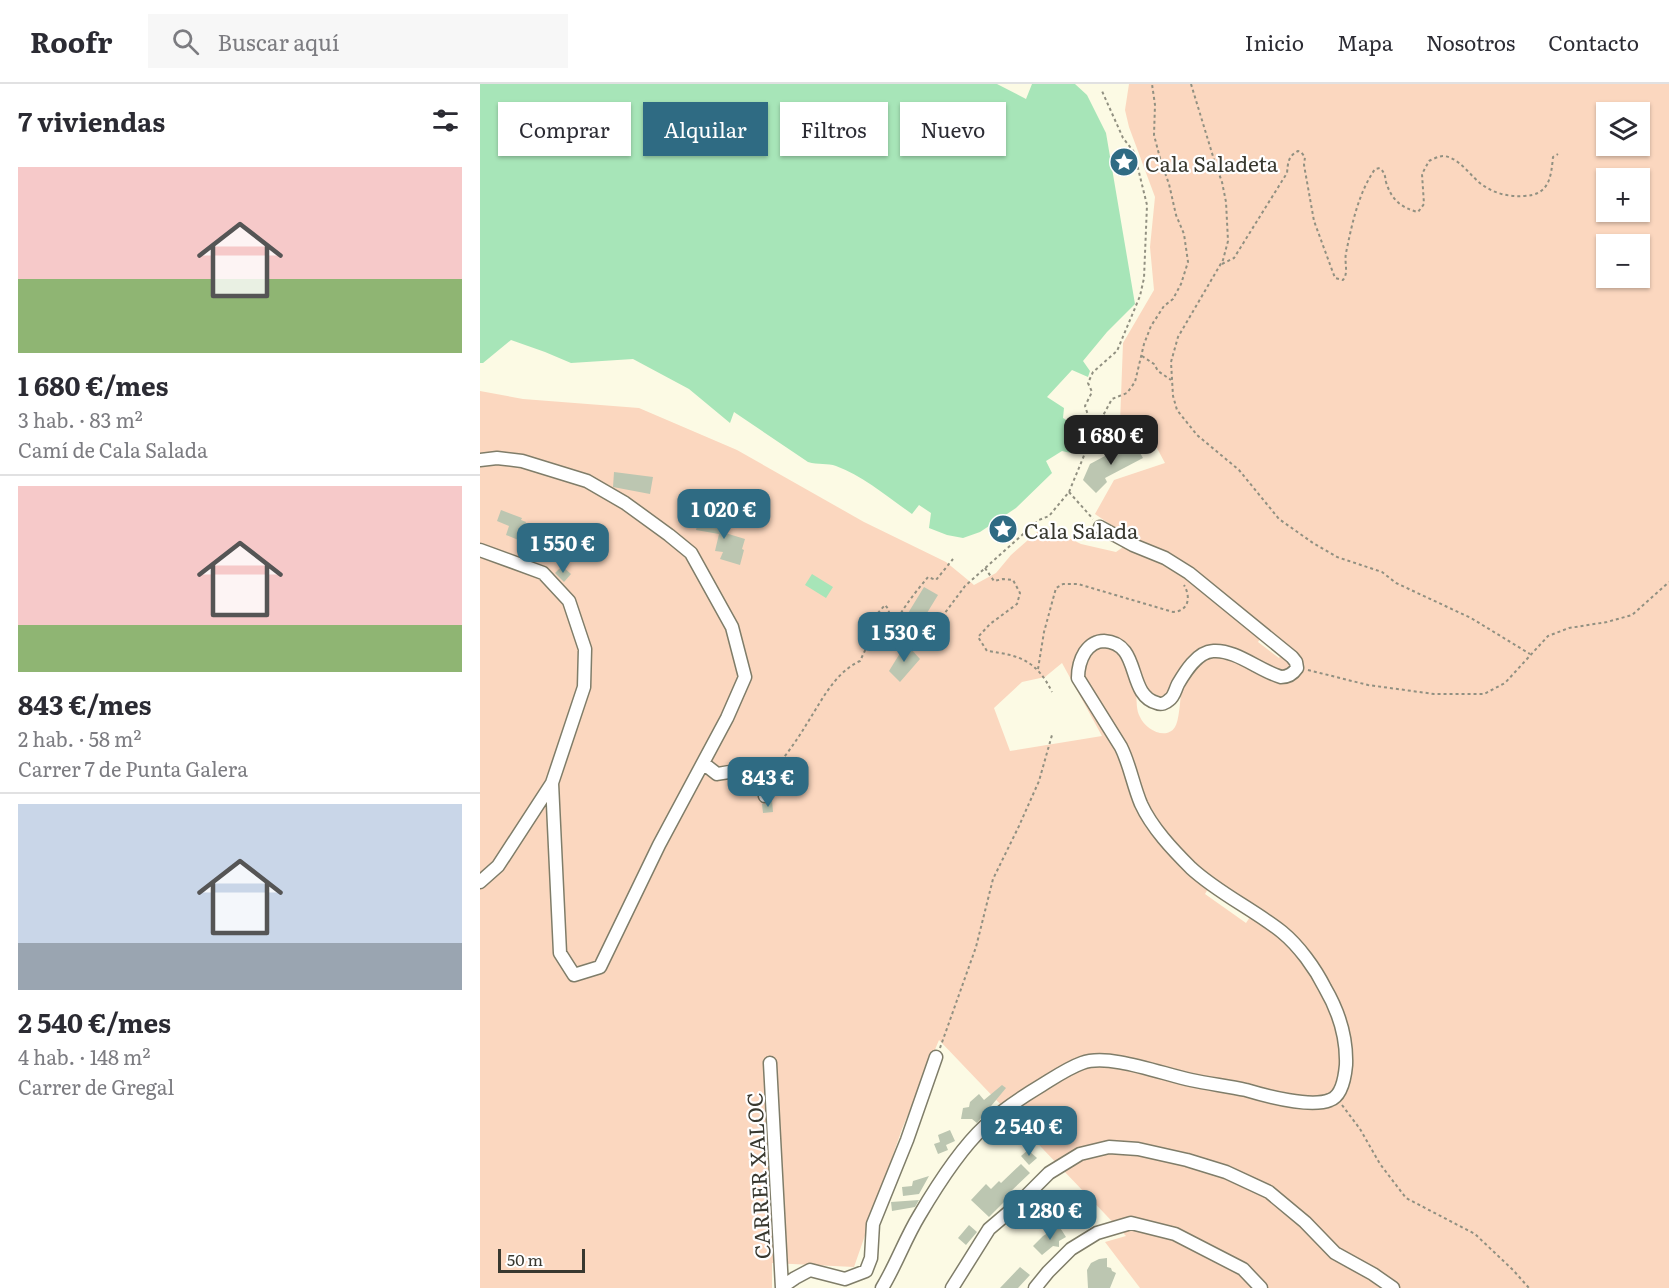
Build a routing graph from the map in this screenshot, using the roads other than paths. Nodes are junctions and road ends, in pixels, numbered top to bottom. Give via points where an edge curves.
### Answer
1 (480, 460) edge
2 (1101, 527) road end
3 (480, 550) edge
4 (703, 763) junction
5 (552, 783) junction
6 (764, 790) road end
7 (480, 882) edge
8 (936, 1057) road end
9 (770, 1062) dead end
10 (782, 1288) edge
11 (882, 1288) edge
12 (952, 1288) edge
13 (1035, 1288) edge
14 (1261, 1288) edge
15 (1393, 1288) edge

1 - 4 street via 522,461 587,481 625,503 691,553 732,627 745,678
2 - 11 street via 1189,573 1296,662 1297,668 1281,677 1235,656 1211,651 1193,663 1171,699 1158,706 1138,686 1131,660 1119,646 1105,641 1086,651 1078,678 1126,757 1142,805 1159,832 1202,878 1288,938 1315,971 1338,1012 1344,1033 1345,1073 1335,1098 1315,1102 1281,1100 1107,1060 1078,1065 1016,1101 974,1138 918,1218
3 - 5 street via 543,573 569,601 585,649 584,687
4 - 5 street via 600,967 574,975 560,953
4 - 6 street via 717,774 754,775
5 - 7 street via 498,866
8 - 10 street via 873,1224 871,1258 866,1271 846,1279 810,1270
9 - 10 street, CARRER XALOC
12 - 15 street via 989,1229 1049,1173 1080,1154 1109,1147 1187,1160 1269,1192 1335,1253
13 - 14 street via 1071,1249 1097,1233 1131,1223 1175,1234 1243,1269

